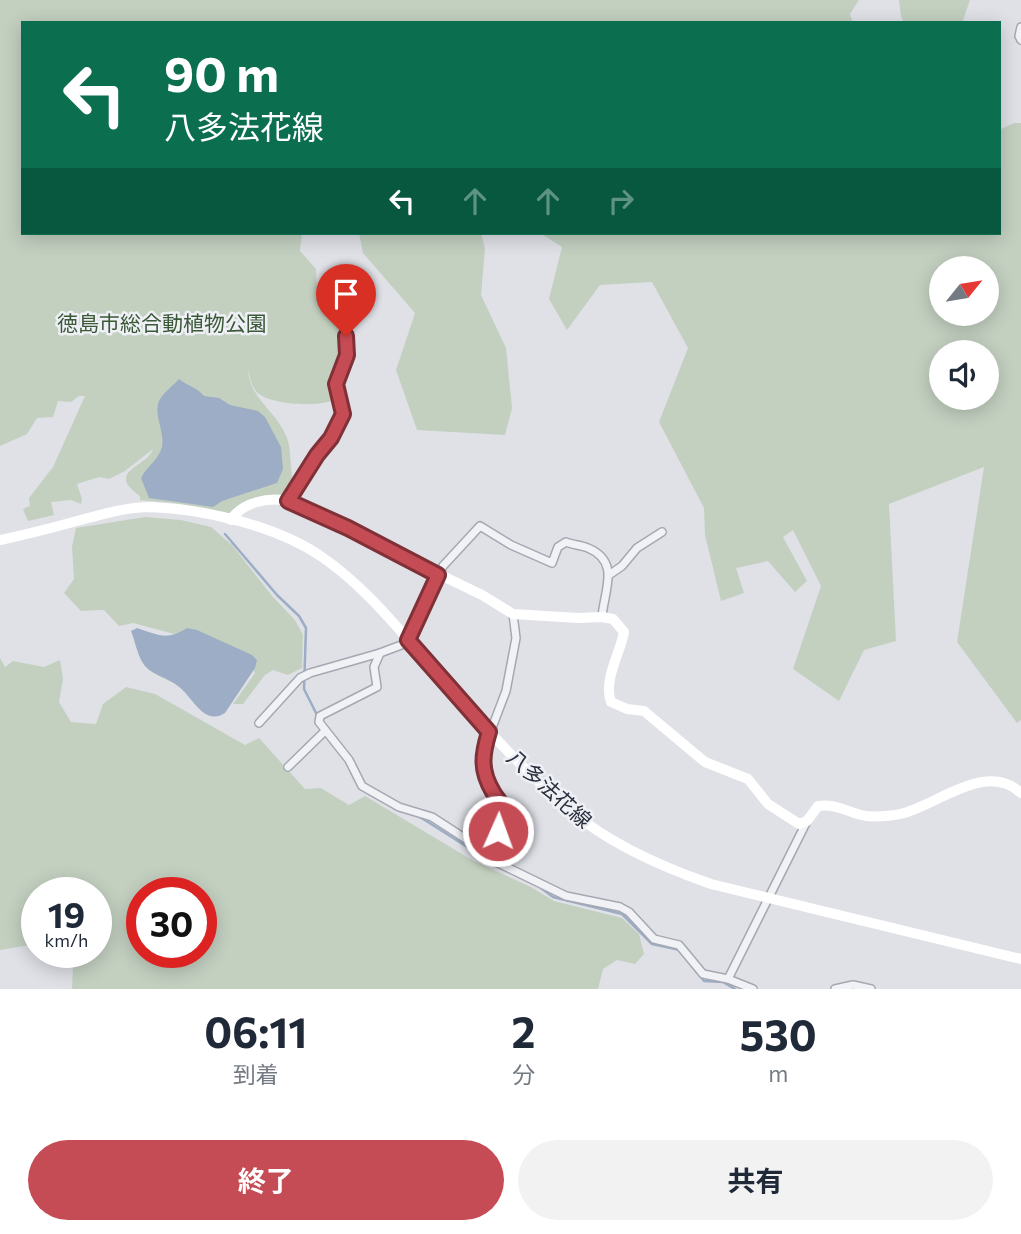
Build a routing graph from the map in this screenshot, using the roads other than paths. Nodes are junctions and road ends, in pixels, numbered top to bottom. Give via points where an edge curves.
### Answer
1 (1021, 27) edge
2 (1021, 40) edge
3 (351, 315) dead end
4 (288, 501) junction
5 (231, 520) junction
6 (662, 532) dead end
7 (0, 540) edge
8 (438, 575) junction
9 (609, 575) junction
10 (513, 614) junction
11 (602, 617) junction
12 (408, 640) junction
13 (380, 653) junction
14 (258, 723) dead end
15 (324, 731) junction
16 (489, 732) junction
17 (288, 767) dead end
18 (1021, 793) edge
19 (807, 821) junction
20 (486, 852) junction
21 (769, 900) junction
22 (1021, 959) edge
23 (728, 979) junction
24 (753, 989) edge
25 (835, 989) edge
26 (871, 989) edge

1 - 2 street
3 - 4 street via 347,355 336,384 343,414
4 - 5 main road via 252,503 236,511
4 - 8 main road
5 - 7 main road, 八多法花線 via 148,507
5 - 12 main road, 八多法花線 via 270,531 321,556 348,577
6 - 9 street
8 - 9 street via 480,526 552,563 558,547 566,542 587,548 603,560
8 - 10 main road
8 - 12 street
9 - 11 street
10 - 11 main road
10 - 16 street via 516,638 506,691
11 - 19 main road via 613,619 624,632 612,669 611,702 643,711 705,762 748,779 768,804 799,824
12 - 13 street
12 - 16 main road, 八多法花線
13 - 14 street via 300,678
13 - 15 street via 374,667 377,687 320,716
15 - 17 street
15 - 20 street via 349,760 362,786 399,807 432,817
16 - 20 street via 482,754 484,774 507,816
16 - 21 main road, 八多法花線 via 573,813 611,839 669,869
18 - 19 main road via 990,779 904,813 867,816 828,805 818,806
19 - 21 street
20 - 23 street via 490,859 566,896 620,907 654,939 679,945 703,974
21 - 22 main road, 八多法花線
21 - 23 street
23 - 24 street
25 - 26 street via 853,985

